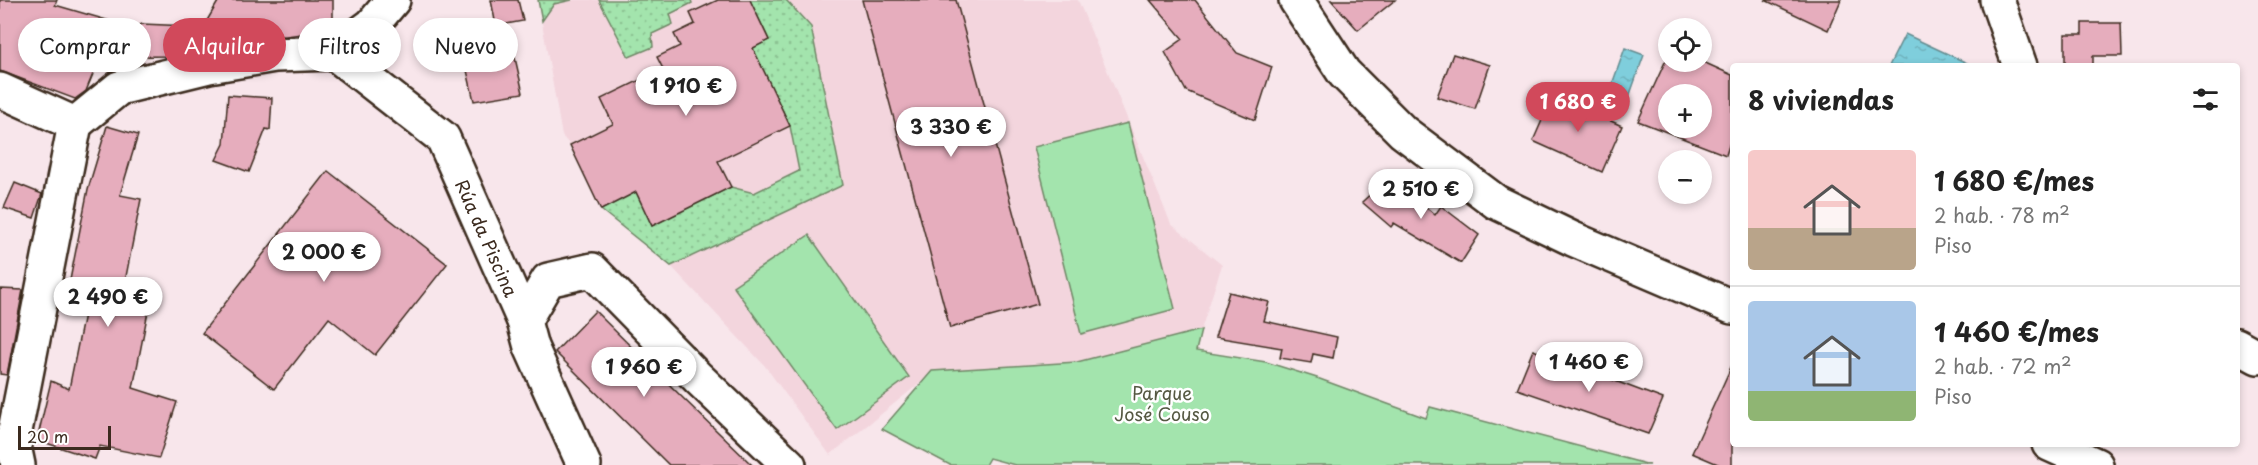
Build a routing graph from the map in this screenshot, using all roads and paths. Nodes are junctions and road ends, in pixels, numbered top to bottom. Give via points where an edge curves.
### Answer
1 (393, 0) edge
2 (1296, 0) edge
3 (1997, 0) edge
4 (378, 18) edge
5 (298, 54) edge
6 (2019, 63) edge
7 (358, 72) edge
8 (0, 90) edge
9 (75, 124) junction
10 (1730, 306) edge
11 (524, 321) junction
12 (2240, 347) edge
13 (2258, 357) edge
14 (2056, 447) edge
15 (10, 448) edge
16 (584, 465) edge
17 (789, 465) edge
18 (2096, 465) edge

1 - 4 street
2 - 10 street via 1344,73 1403,132 1496,202
3 - 6 street
5 - 9 street via 208,66 119,88
7 - 11 street, Rúa da Piscina via 443,138
8 - 9 street
9 - 15 street
11 - 16 street, Rúa da Piscina via 531,347
11 - 17 street via 548,280 592,270
12 - 13 street
14 - 18 street

